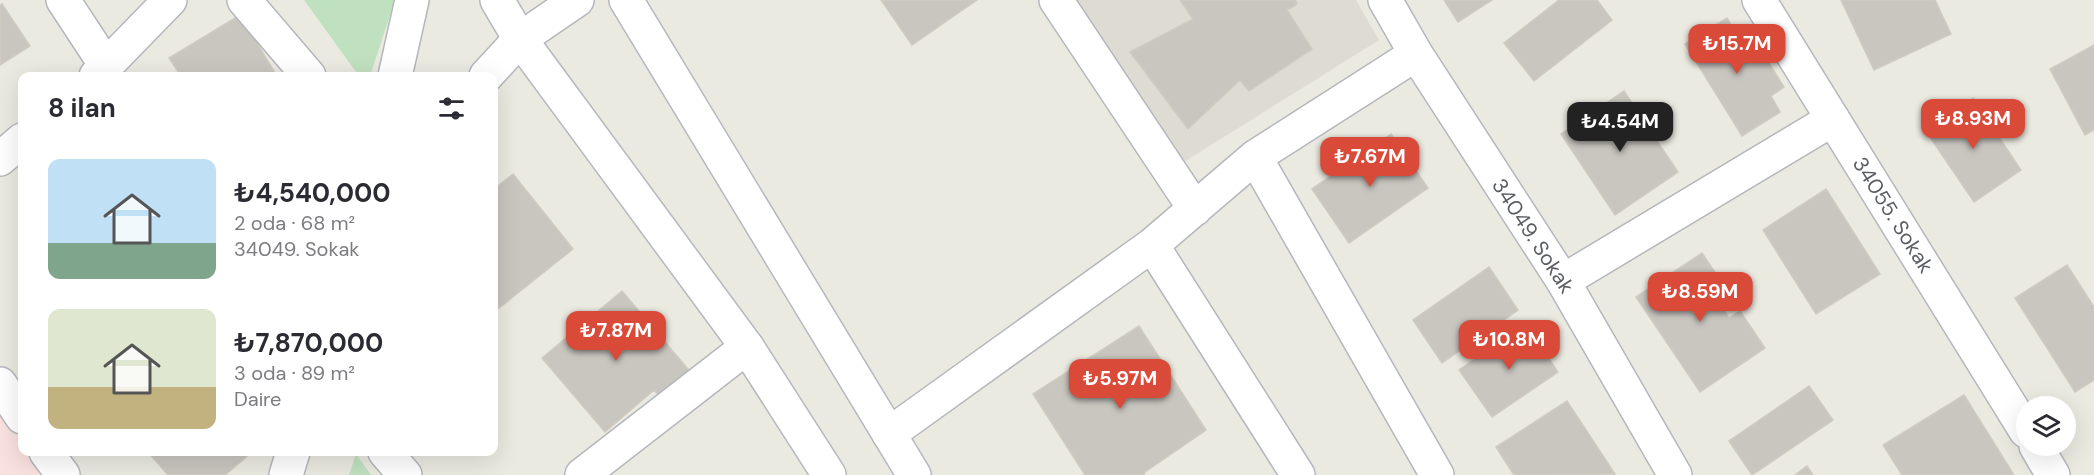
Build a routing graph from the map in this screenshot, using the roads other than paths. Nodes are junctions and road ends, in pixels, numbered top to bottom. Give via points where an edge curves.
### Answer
1 (63, 0) edge
2 (170, 0) edge
3 (244, 0) edge
4 (412, 0) edge
5 (497, 0) edge
6 (576, 0) edge
7 (626, 0) edge
8 (1056, 0) edge
9 (1385, 0) edge
10 (1759, 0) edge
11 (520, 39) junction
12 (1416, 54) junction
13 (101, 72) edge
14 (306, 72) edge
15 (396, 72) edge
16 (490, 72) edge
17 (1833, 120) junction
18 (18, 143) edge
19 (1255, 156) junction
20 (0, 159) edge
21 (1195, 209) junction
22 (1152, 245) junction
23 (1563, 281) junction
24 (747, 346) junction
25 (0, 384) edge
26 (18, 411) edge
27 (2016, 414) edge
28 (889, 434) junction
29 (49, 456) edge
30 (292, 456) edge
31 (388, 456) edge
32 (2042, 456) edge
33 (1665, 471) edge
34 (63, 475) edge
35 (286, 475) edge
36 (405, 475) edge
37 (582, 475) edge
38 (829, 475) edge
39 (914, 475) edge
40 (1298, 475) edge
41 (1437, 475) edge
42 (2053, 475) edge

1 - 13 street
2 - 13 street
3 - 14 street
4 - 15 street
5 - 11 street
6 - 11 street
7 - 28 street
8 - 21 street
9 - 12 street, 34049. Sokak
10 - 17 street, 34055. Sokak
11 - 16 street
11 - 24 street
12 - 19 street
12 - 23 street, 34049. Sokak
17 - 23 street
17 - 27 street, 34055. Sokak
18 - 20 street
19 - 21 street
19 - 41 street
21 - 22 street
22 - 28 street
22 - 40 street
23 - 33 street, 34049. Sokak
24 - 37 street
24 - 38 street
25 - 26 street
28 - 39 street
29 - 34 street
30 - 35 street
31 - 36 street
32 - 42 street

